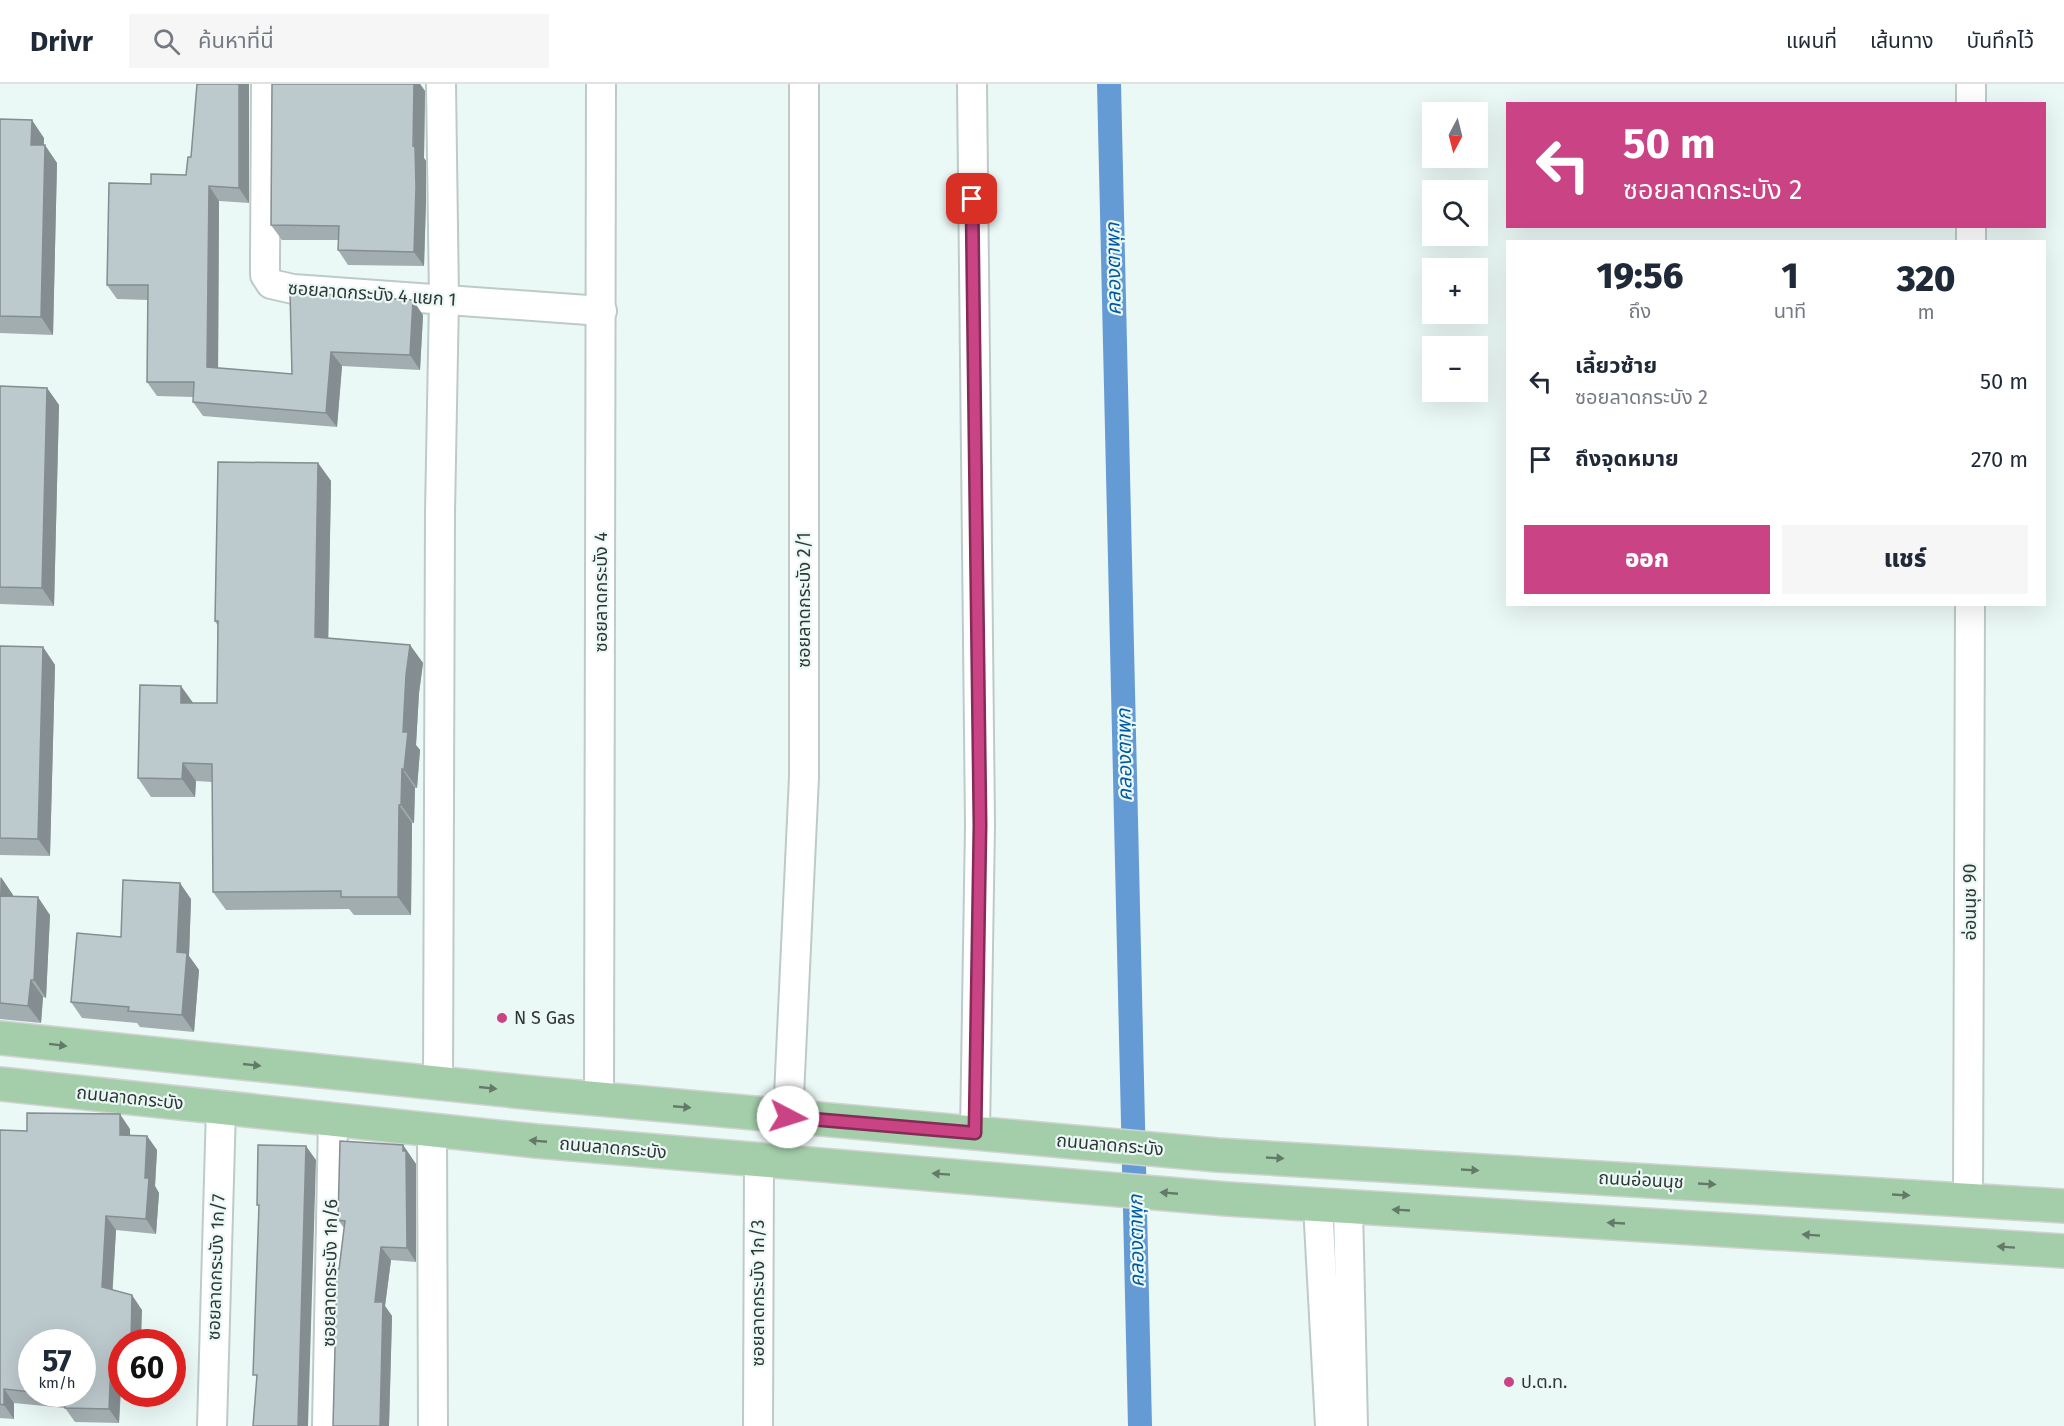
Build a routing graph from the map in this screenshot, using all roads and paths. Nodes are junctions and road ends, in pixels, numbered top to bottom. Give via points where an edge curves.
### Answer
1 (266, 84) edge
2 (441, 84) edge
3 (601, 84) edge
4 (804, 84) edge
5 (972, 84) edge
6 (1971, 84) edge
7 (1971, 102) edge
8 (444, 299) junction
9 (602, 311) junction
10 (1970, 606) edge
11 (0, 1038) edge
12 (0, 1084) edge
13 (438, 1084) junction
14 (599, 1099) junction
15 (221, 1108) junction
16 (788, 1117) junction
17 (333, 1120) junction
18 (432, 1130) junction
19 (975, 1133) junction
20 (1217, 1155) joint
21 (759, 1160) junction
22 (1968, 1199) junction
23 (1333, 1206) junction
24 (2064, 1206) edge
25 (1965, 1244) junction
26 (2064, 1251) edge
27 (212, 1426) edge
28 (327, 1426) edge
29 (433, 1426) edge
30 (758, 1426) edge
31 (1330, 1426) edge
32 (1353, 1426) edge

1 - 8 street, ซอยลาดกระบัง 4 แยก 1 via 264,263 271,284 293,289
2 - 8 street
3 - 9 street, ซอยลาดกระบัง 4
4 - 16 street, ซอยลาดกระบัง 2/1 via 804,777
5 - 19 street via 980,825
6 - 7 street
8 - 9 street, ซอยลาดกระบัง 4 แยก 1
8 - 13 street
9 - 14 street, ซอยลาดกระบัง 4
10 - 22 street, อ่อนนุช 90
11 -> 13 main road, ถนนลาดกระบัง
12 - 15 main road, ถนนลาดกระบัง
13 -> 14 main road, ถนนลาดกระบัง
14 -> 16 main road, ถนนลาดกระบัง
15 - 17 main road, ถนนลาดกระบัง
15 - 27 street, ซอยลาดกระบัง 1ก/7
16 - 19 main road, ถนนลาดกระบัง
17 - 18 main road, ถนนลาดกระบัง
17 - 28 street, ซอยลาดกระบัง 1ก/6
21 -> 18 main road, ถนนลาดกระบัง
18 - 29 street
19 - 20 main road, ถนนลาดกระบัง
20 -> 22 main road, ถนนอ่อนนุช
23 -> 21 main road, ถนนลาดกระบัง
21 - 30 street, ซอยลาดกระบัง 1ก/3
22 - 24 main road, ถนนอ่อนนุช
22 - 25 main road
25 -> 23 main road
23 - 31 street
23 - 32 street
26 -> 25 main road

